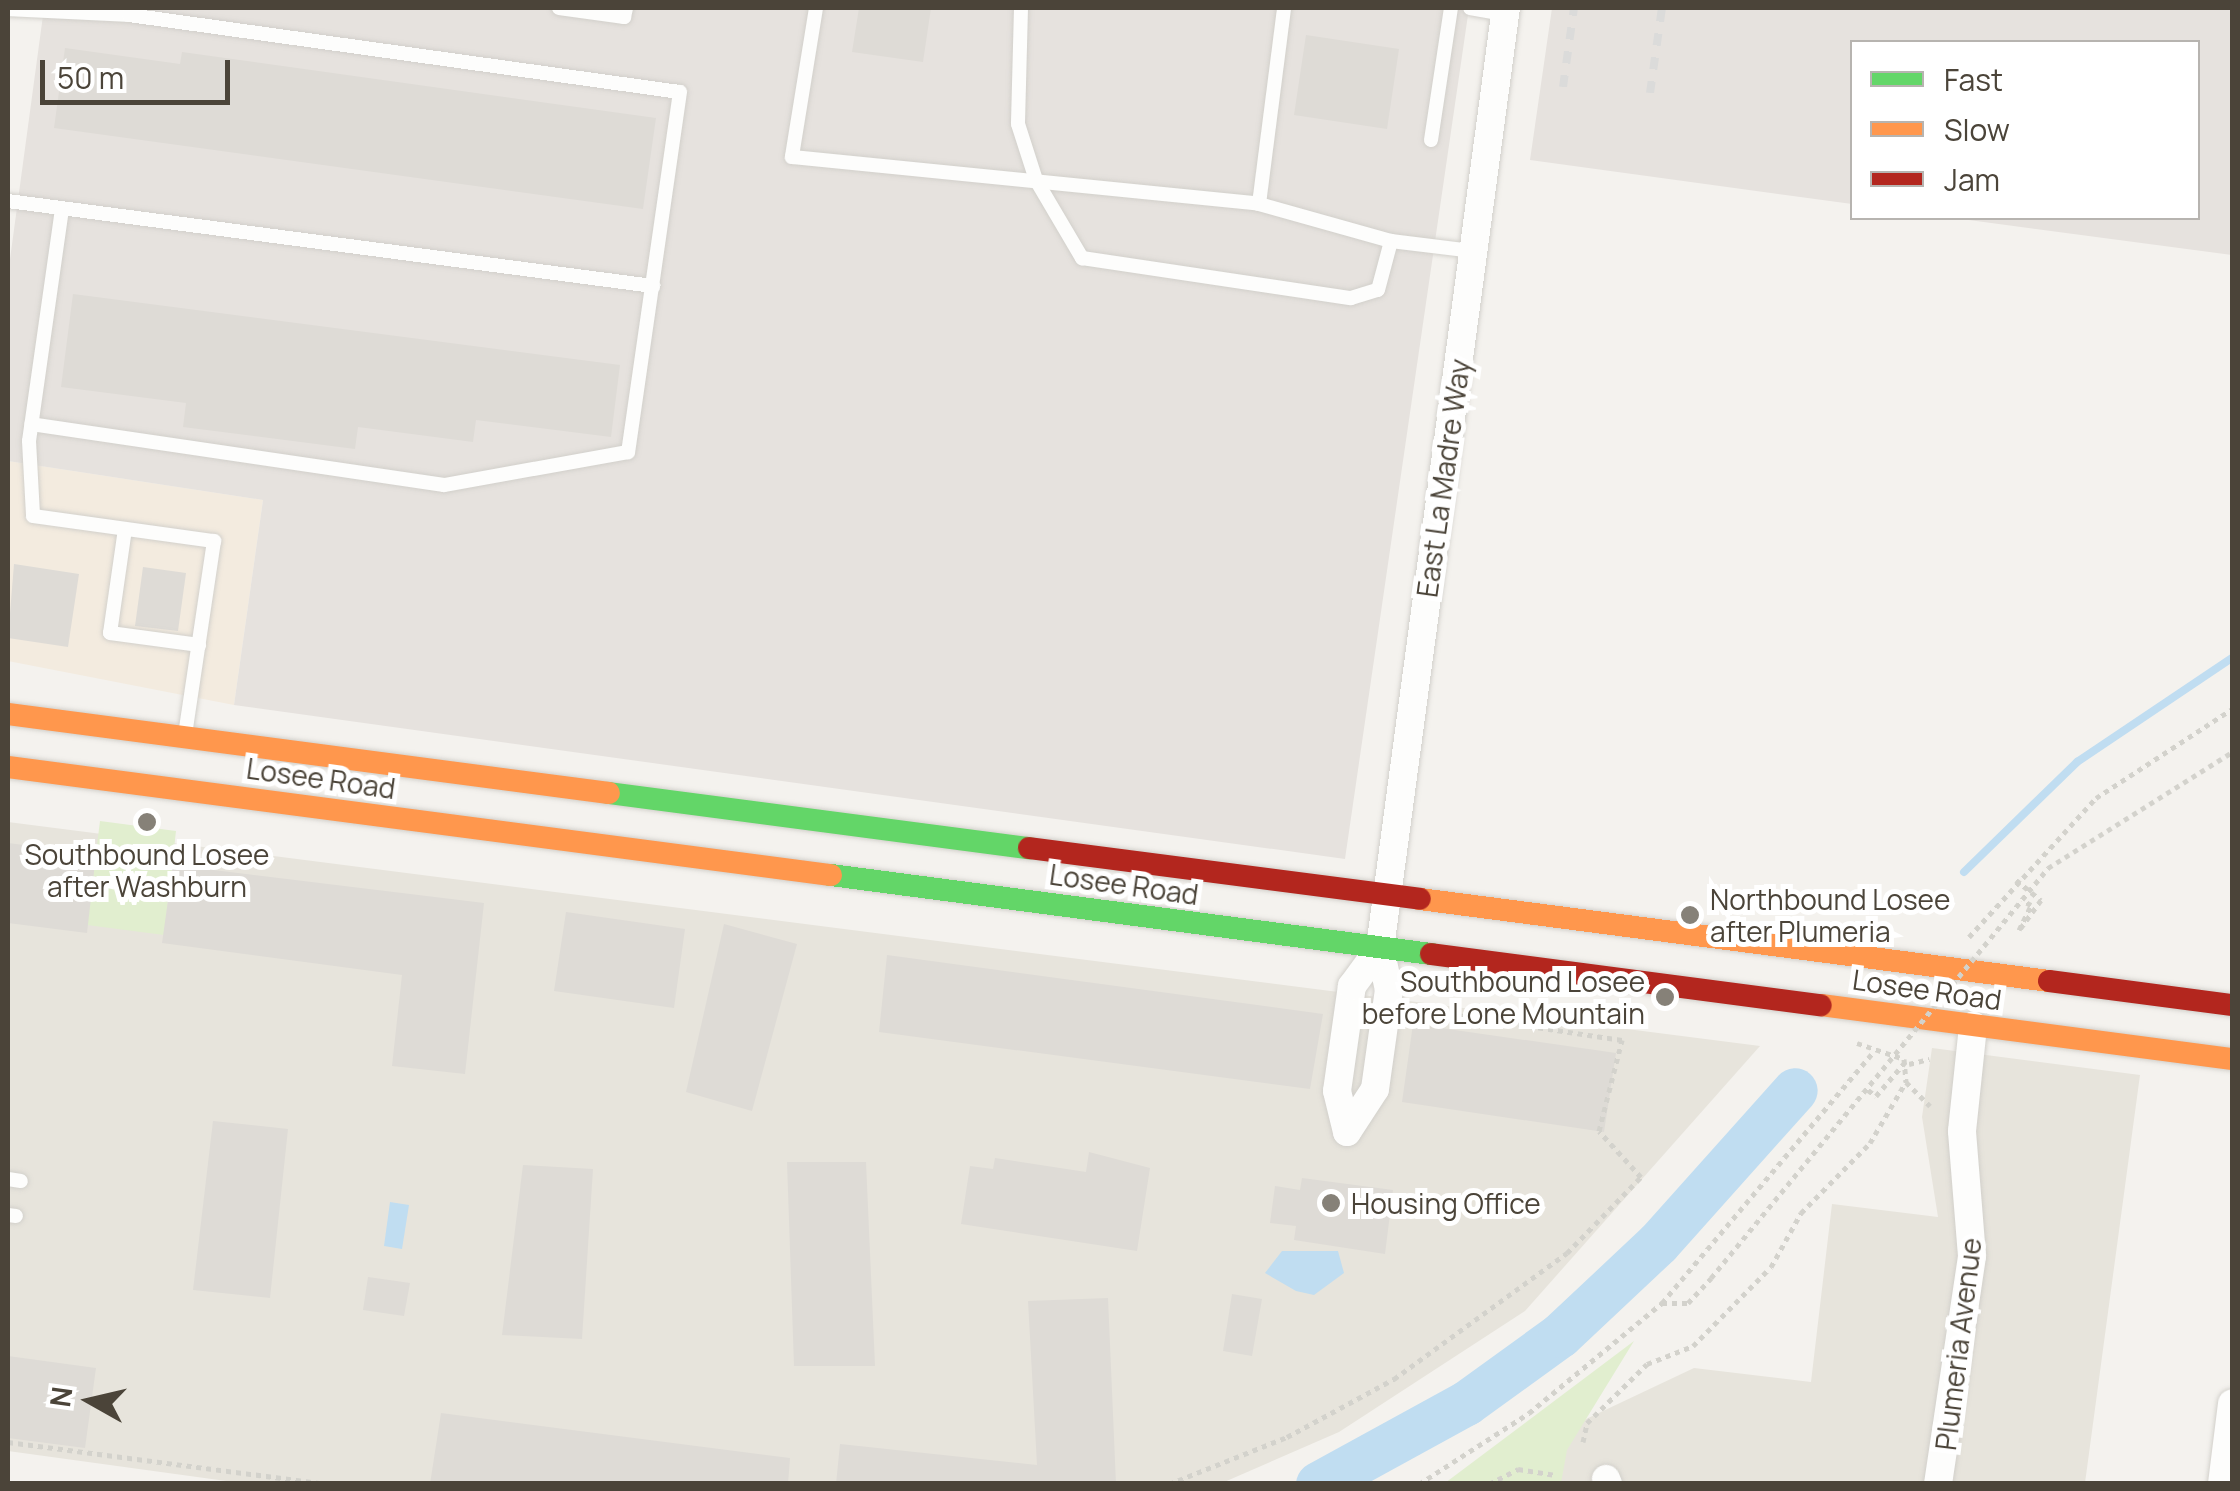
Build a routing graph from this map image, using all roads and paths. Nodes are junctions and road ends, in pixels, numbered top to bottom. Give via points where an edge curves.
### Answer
1 (559, 8) edge
2 (626, 8) edge
3 (816, 8) edge
4 (1021, 8) edge
5 (1284, 8) edge
6 (1451, 8) edge
7 (1470, 8) edge
8 (8, 9) edge
9 (1505, 10) edge
10 (1431, 140) dead end
11 (1036, 180) junction
12 (8, 201) edge
13 (1259, 204) junction
14 (62, 208) junction
15 (1390, 241) junction
16 (1473, 251) junction
17 (653, 286) junction
18 (31, 424) junction
19 (125, 529) junction
20 (199, 645) junction
21 (2232, 709) edge
22 (8, 714) edge
23 (184, 740) junction
24 (2232, 752) edge
25 (8, 767) edge
26 (2016, 880) junction
27 (1387, 894) junction
28 (2022, 900) junction
29 (1964, 943) dead end
30 (1380, 948) junction
31 (2133, 992) junction
32 (2232, 1006) edge
33 (1456, 1015) dead end
34 (1972, 1026) junction
35 (1850, 1037) dead end
36 (1344, 1039) junction
37 (1382, 1043) junction
38 (1873, 1052) junction
39 (1929, 1059) dead end
40 (2232, 1059) edge
41 (1908, 1062) junction
42 (1906, 1082) junction
43 (1868, 1090) junction
44 (1930, 1106) dead end
45 (1662, 1303) junction
46 (2232, 1404) edge
47 (8, 1442) edge
48 (1583, 1442) dead end
49 (1556, 1475) dead end
50 (328, 1484) edge
51 (1170, 1484) edge
52 (1419, 1484) edge
53 (1488, 1484) edge
54 (1938, 1484) edge
55 (2222, 1484) edge

1 - 2 lane via 624,17
3 - 11 lane via 792,156
4 - 11 lane via 1018,124
5 - 13 lane
6 - 10 lane
7 - 9 lane
8 - 17 lane via 128,15 680,92
9 - 16 street, East La Madre Way
11 - 13 lane
11 - 15 lane via 1067,244 1110,266 1351,298 1378,290
12 - 14 lane
13 - 15 lane
14 - 17 lane
14 - 18 lane
15 - 16 lane
16 - 27 street, East La Madre Way
17 - 18 lane via 628,452 444,485
18 - 19 lane via 34,516
19 - 20 lane via 110,633
19 - 20 lane via 214,541
20 - 23 lane
21 - 26 path via 2096,798
22 - 23 main road, Losee Road
23 - 27 main road, Losee Road
24 - 28 path, bridge via 2048,868
25 - 30 main road, Losee Road
26 - 28 path via 2040,900 2020,930 2031,905
26 - 29 path
27 - 30 street, East La Madre Way
27 - 31 main road, Losee Road
28 - 43 path, bridge
30 - 34 main road, Losee Road
30 - 36 street, East La Madre Way via 1352,986
30 - 37 street, East La Madre Way via 1389,990
31 - 32 main road, Losee Road
31 - 34 main road via 2046,1006 1993,1002
33 - 51 path via 1622,1040 1600,1131 1641,1177 1568,1253 1394,1379 1287,1437
34 - 40 main road, Losee Road
34 - 54 street, Plumeria Avenue via 1962,1131 1972,1256
35 - 38 path
36 - 37 lane
36 - 37 street, East La Madre Way via 1337,1090 1347,1132 1375,1090
38 - 41 path
38 - 45 path
39 - 41 path
41 - 42 path
41 - 43 path via 1876,1096
42 - 44 path
42 - 48 path via 1870,1143 1801,1213 1771,1267 1693,1346 1647,1364 1587,1423
43 - 45 path, bridge via 1688,1302
45 - 52 path via 1530,1413
46 - 55 street
47 - 50 path
49 - 53 path via 1518,1469

